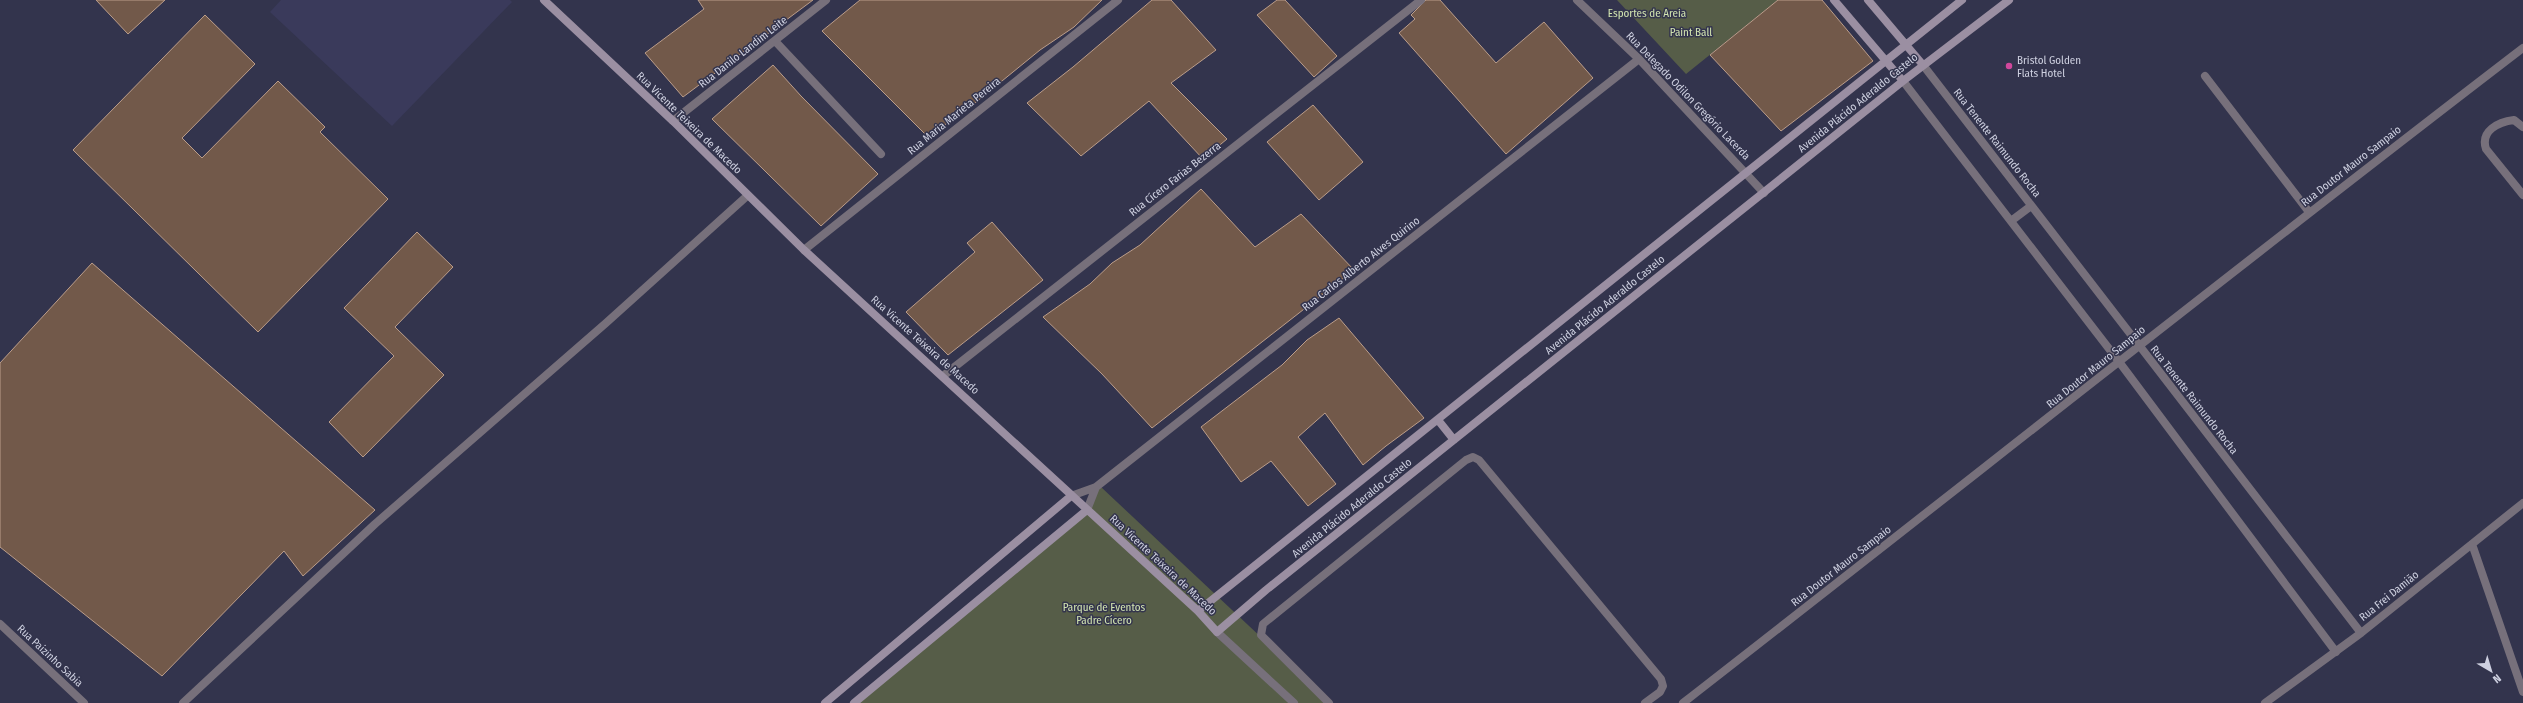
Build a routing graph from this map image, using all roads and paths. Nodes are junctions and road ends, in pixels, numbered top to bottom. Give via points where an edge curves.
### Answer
1 (544, 0) edge
2 (826, 0) edge
3 (1118, 0) edge
4 (1421, 0) edge
5 (1577, 0) edge
6 (1834, 0) edge
7 (1868, 0) edge
8 (1962, 0) edge
9 (2009, 0) edge
10 (775, 41) junction
11 (1905, 45) junction
12 (2523, 48) edge
13 (1640, 59) junction
14 (1886, 62) junction
15 (1923, 65) junction
16 (2205, 76) dead end
17 (1903, 82) junction
18 (672, 121) junction
19 (2523, 127) edge
20 (881, 154) dead end
21 (1747, 174) junction
22 (1764, 192) junction
23 (2523, 195) edge
24 (747, 196) junction
25 (2031, 206) junction
26 (2309, 212) junction
27 (2011, 221) junction
28 (804, 250) junction
29 (2138, 346) junction
30 (2120, 363) junction
31 (943, 376) junction
32 (1438, 420) junction
33 (1454, 440) junction
34 (1096, 487) junction
35 (1071, 496) junction
36 (2523, 503) edge
37 (1087, 510) junction
38 (2472, 544) junction
39 (1198, 611) junction
40 (0, 624) edge
41 (1217, 632) junction
42 (2361, 633) junction
43 (2336, 652) junction
44 (2523, 692) edge
45 (84, 703) edge
46 (183, 703) edge
47 (825, 703) edge
48 (854, 703) edge
49 (1294, 703) edge
50 (1329, 703) edge
51 (1645, 703) edge
52 (1683, 703) edge
53 (2265, 703) edge

1 - 18 street, Rua Vicente Teixeira de Macedo
2 - 10 street, Rua Danilo Landim Leite
3 - 28 street, Rua Maria Marieta Pereira
4 - 31 street, Rua Cícero Farias Bezerra
5 - 13 street, Rua Delegado Odilon Gregório Lacerda
6 - 14 street
7 - 11 street
8 - 11 street, Avenida Plácido Aderaldo Castelo
9 - 15 street, Avenida Plácido Aderaldo Castelo
10 - 18 street, Rua Danilo Landim Leite
10 - 20 street
11 - 14 street, Avenida Plácido Aderaldo Castelo
11 - 15 street
12 - 26 street, Rua Doutor Mauro Sampaio
13 - 21 street, Rua Delegado Odilon Gregório Lacerda
13 - 34 street, Rua Carlos Alberto Alves Quirino
14 - 17 street
14 - 21 street, Avenida Plácido Aderaldo Castelo
15 - 17 street, Avenida Plácido Aderaldo Castelo
15 - 25 street, Rua Tenente Raimundo Rocha
16 - 26 street
17 - 22 street, Avenida Plácido Aderaldo Castelo
17 - 27 street
18 - 24 street, Rua Vicente Teixeira de Macedo
19 - 23 street via 2514,120 2504,121 2486,135 2484,141 2486,149
21 - 22 street, Rua Delegado Odilon Gregório Lacerda
21 - 32 street, Avenida Plácido Aderaldo Castelo
22 - 33 street, Avenida Plácido Aderaldo Castelo
24 - 28 street, Rua Vicente Teixeira de Macedo
24 - 46 street via 606,324 375,524
25 - 27 street
25 - 29 street, Rua Tenente Raimundo Rocha
26 - 29 street, Rua Doutor Mauro Sampaio
27 - 30 street
28 - 31 street, Rua Vicente Teixeira de Macedo
29 - 30 street, Rua Doutor Mauro Sampaio
29 - 42 street, Rua Tenente Raimundo Rocha
30 - 43 street
30 - 52 street, Rua Doutor Mauro Sampaio
31 - 35 street, Rua Vicente Teixeira de Macedo
32 - 33 street
32 - 39 street, Avenida Plácido Aderaldo Castelo
33 - 41 street, Avenida Plácido Aderaldo Castelo
34 - 35 street
34 - 37 street
35 - 37 street, Rua Vicente Teixeira de Macedo
35 - 47 street
36 - 38 street, Rua Frei Damião
37 - 39 street, Rua Vicente Teixeira de Macedo
37 - 48 street
38 - 42 street, Rua Frei Damião
38 - 44 street
39 - 41 street, Rua Vicente Teixeira de Macedo
40 - 45 street, Rua Paizinho Sabia
41 - 49 street, Rua Vicente Teixeira de Macedo
42 - 43 street, Rua Frei Damião
43 - 53 street, Rua Frei Damião
50 - 51 street via 1261,635 1263,624 1466,460 1472,458 1479,460 1661,679 1663,686 1660,692

